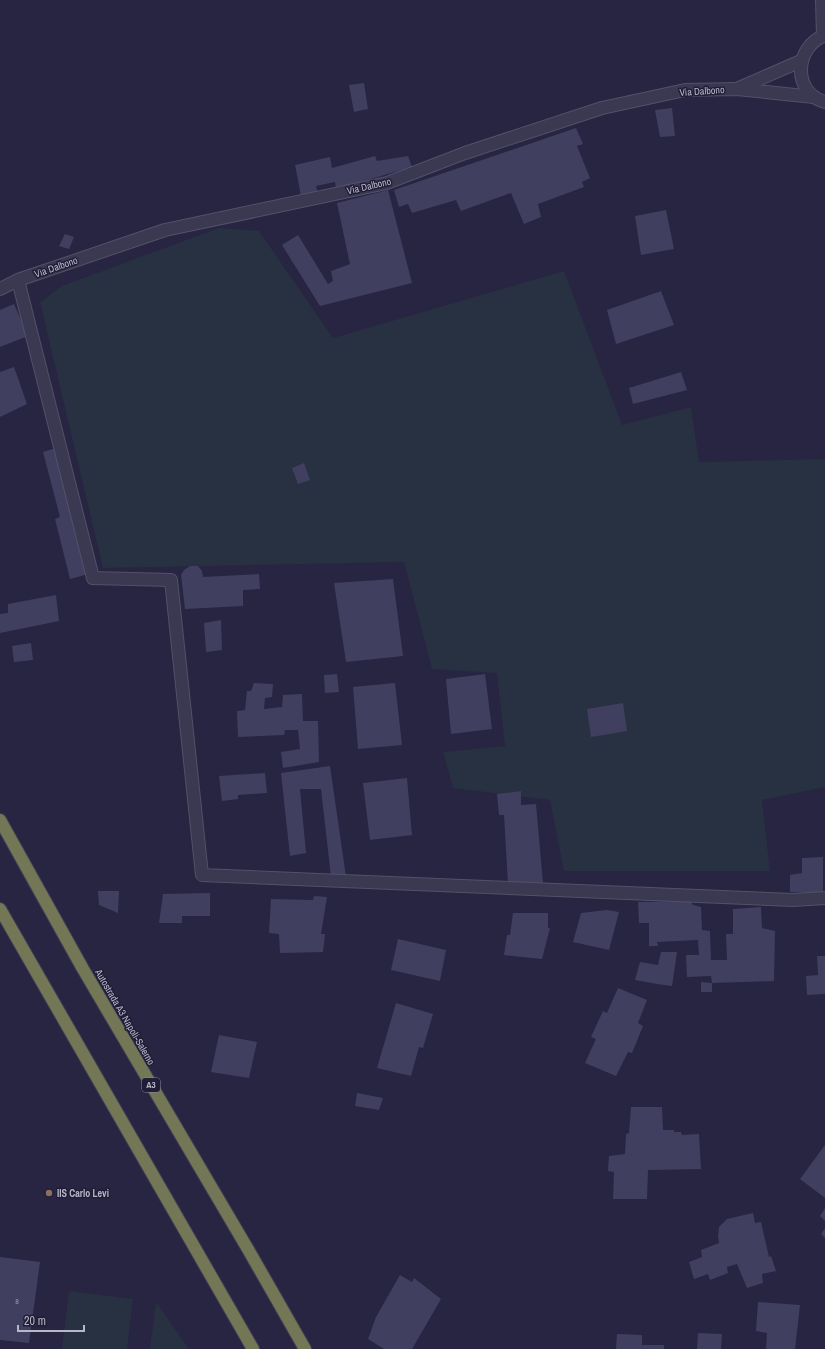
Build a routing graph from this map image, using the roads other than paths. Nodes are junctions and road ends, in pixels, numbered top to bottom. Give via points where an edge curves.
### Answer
1 (822, 0) edge
2 (824, 36) edge
3 (801, 61) junction
4 (738, 89) junction
5 (820, 99) edge
6 (18, 280) junction
7 (0, 288) edge
8 (0, 820) edge
9 (825, 898) edge
10 (0, 909) edge
11 (253, 1349) edge
12 (305, 1349) edge

1 - 2 street
2 - 3 street via 813,42
3 - 4 street, Via Dalbono
3 - 5 street, Via Dalbono via 804,84
4 - 5 street, Via Dalbono
4 - 6 street, Via Dalbono via 685,90 602,108 465,153 387,183 165,230
6 - 7 street, Via Dalbono
6 - 9 street via 93,578 171,580 202,875 793,900
8 - 12 highway, Autostrada A3 Napoli-Salerno / A3 via 83,969
10 - 11 highway

